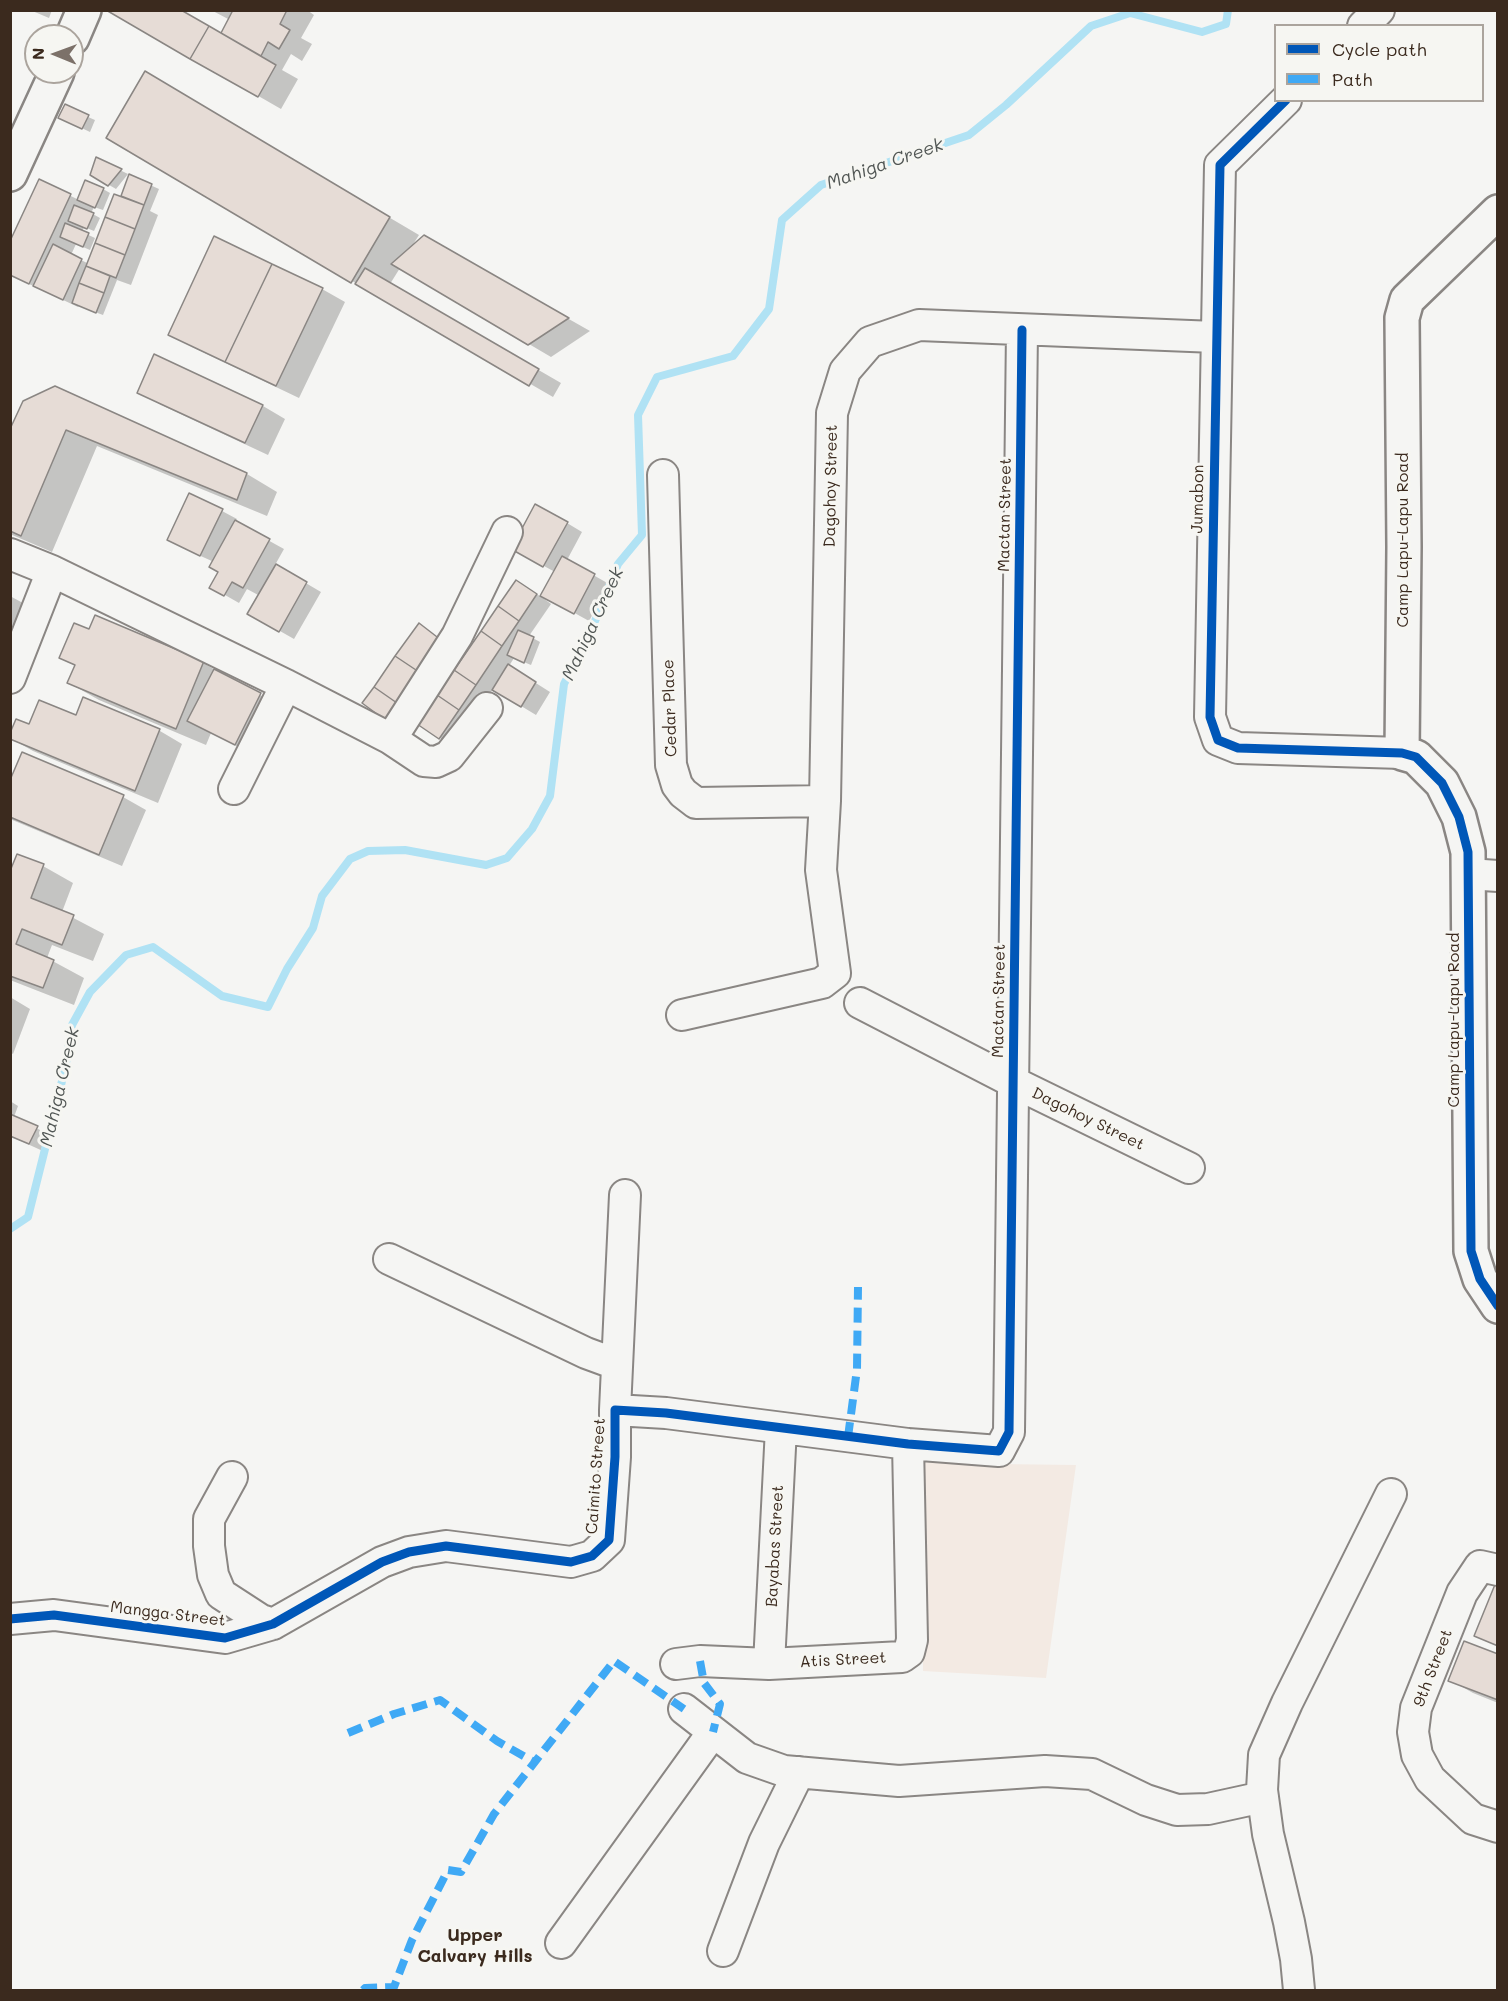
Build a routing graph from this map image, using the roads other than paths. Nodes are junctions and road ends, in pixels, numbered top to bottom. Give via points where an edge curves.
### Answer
1 (84, 10) edge
2 (1379, 10) edge
3 (78, 24) edge
4 (1365, 24) edge
5 (51, 84) edge
6 (1284, 102) edge
7 (10, 174) edge
8 (1497, 212) edge
9 (1022, 330) junction
10 (1215, 337) junction
11 (663, 475) dead end
12 (507, 532) dead end
13 (10, 554) edge
14 (52, 571) junction
15 (10, 678) edge
16 (286, 685) junction
17 (488, 708) dead end
18 (391, 739) junction
19 (1402, 753) junction
20 (234, 789) dead end
21 (825, 801) junction
22 (1483, 875) edge
23 (860, 1003) dead end
24 (682, 1015) dead end
25 (1013, 1082) junction
26 (1189, 1168) dead end
27 (625, 1195) dead end
28 (389, 1259) dead end
29 (1497, 1306) edge
30 (616, 1364) junction
31 (615, 1410) junction
32 (781, 1428) junction
33 (908, 1444) junction
34 (232, 1477) dead end
35 (1391, 1494) dead end
36 (446, 1546) joint
37 (1497, 1570) edge
38 (10, 1619) edge
39 (273, 1624) junction
40 (675, 1664) dead end
41 (769, 1664) junction
42 (684, 1709) dead end
43 (713, 1732) junction
44 (799, 1772) junction
45 (1263, 1797) junction
46 (1497, 1827) edge
47 (561, 1943) dead end
48 (723, 1951) dead end
49 (1299, 1990) edge

1 - 3 street
2 - 4 street
5 - 7 street
6 - 10 street, Jumabon via 1220,165
8 - 19 street, Camp Lapu-Lapu Road via 1407,300 1402,318
9 - 10 street, Dagohoy Street
9 - 21 street, Dagohoy Street via 919,325 870,342 845,370 832,413
9 - 25 street, Mactan Street
10 - 19 street, Jumabon via 1210,717 1218,740 1238,748
11 - 21 street, Cedar Place via 671,765 677,785 696,803
12 - 18 street via 457,636
13 - 14 street
14 - 15 street
14 - 16 street
16 - 18 street
16 - 20 street
17 - 18 street via 449,756 436,762 424,761
19 - 22 street, Camp Lapu-Lapu Road via 1416,757 1443,783 1459,817 1468,852
21 - 24 street, Dagohoy Street via 821,870 835,973 822,982
22 - 29 street, Camp Lapu-Lapu Road via 1471,1251 1480,1279
23 - 25 street, Dagohoy Street
25 - 26 street, Dagohoy Street
25 - 33 street, Mactan Street via 1009,1432 999,1451
27 - 30 street
28 - 30 street
30 - 31 street
31 - 32 street, Caimito Street
31 - 36 street, Caimito Street via 609,1540 592,1556 571,1562
32 - 33 street, Mactan Street
32 - 41 street, Bayabas Street
33 - 41 street, Atis Street via 912,1640 909,1652 902,1657
34 - 39 street via 209,1519 213,1575 221,1594
35 - 45 street via 1264,1755
36 - 39 street, Mangga Street via 409,1552 382,1562
37 - 46 street, 9th Street via 1480,1566 1462,1593 1416,1708 1413,1732 1417,1755 1430,1779 1473,1819
38 - 39 street, Mangga Street via 54,1615 225,1638
40 - 41 street, Atis Street
42 - 43 street
43 - 44 street via 747,1758
43 - 47 street
44 - 45 street via 899,1781 1045,1771 1092,1774 1177,1810 1208,1809
44 - 48 street via 764,1844
45 - 49 street

